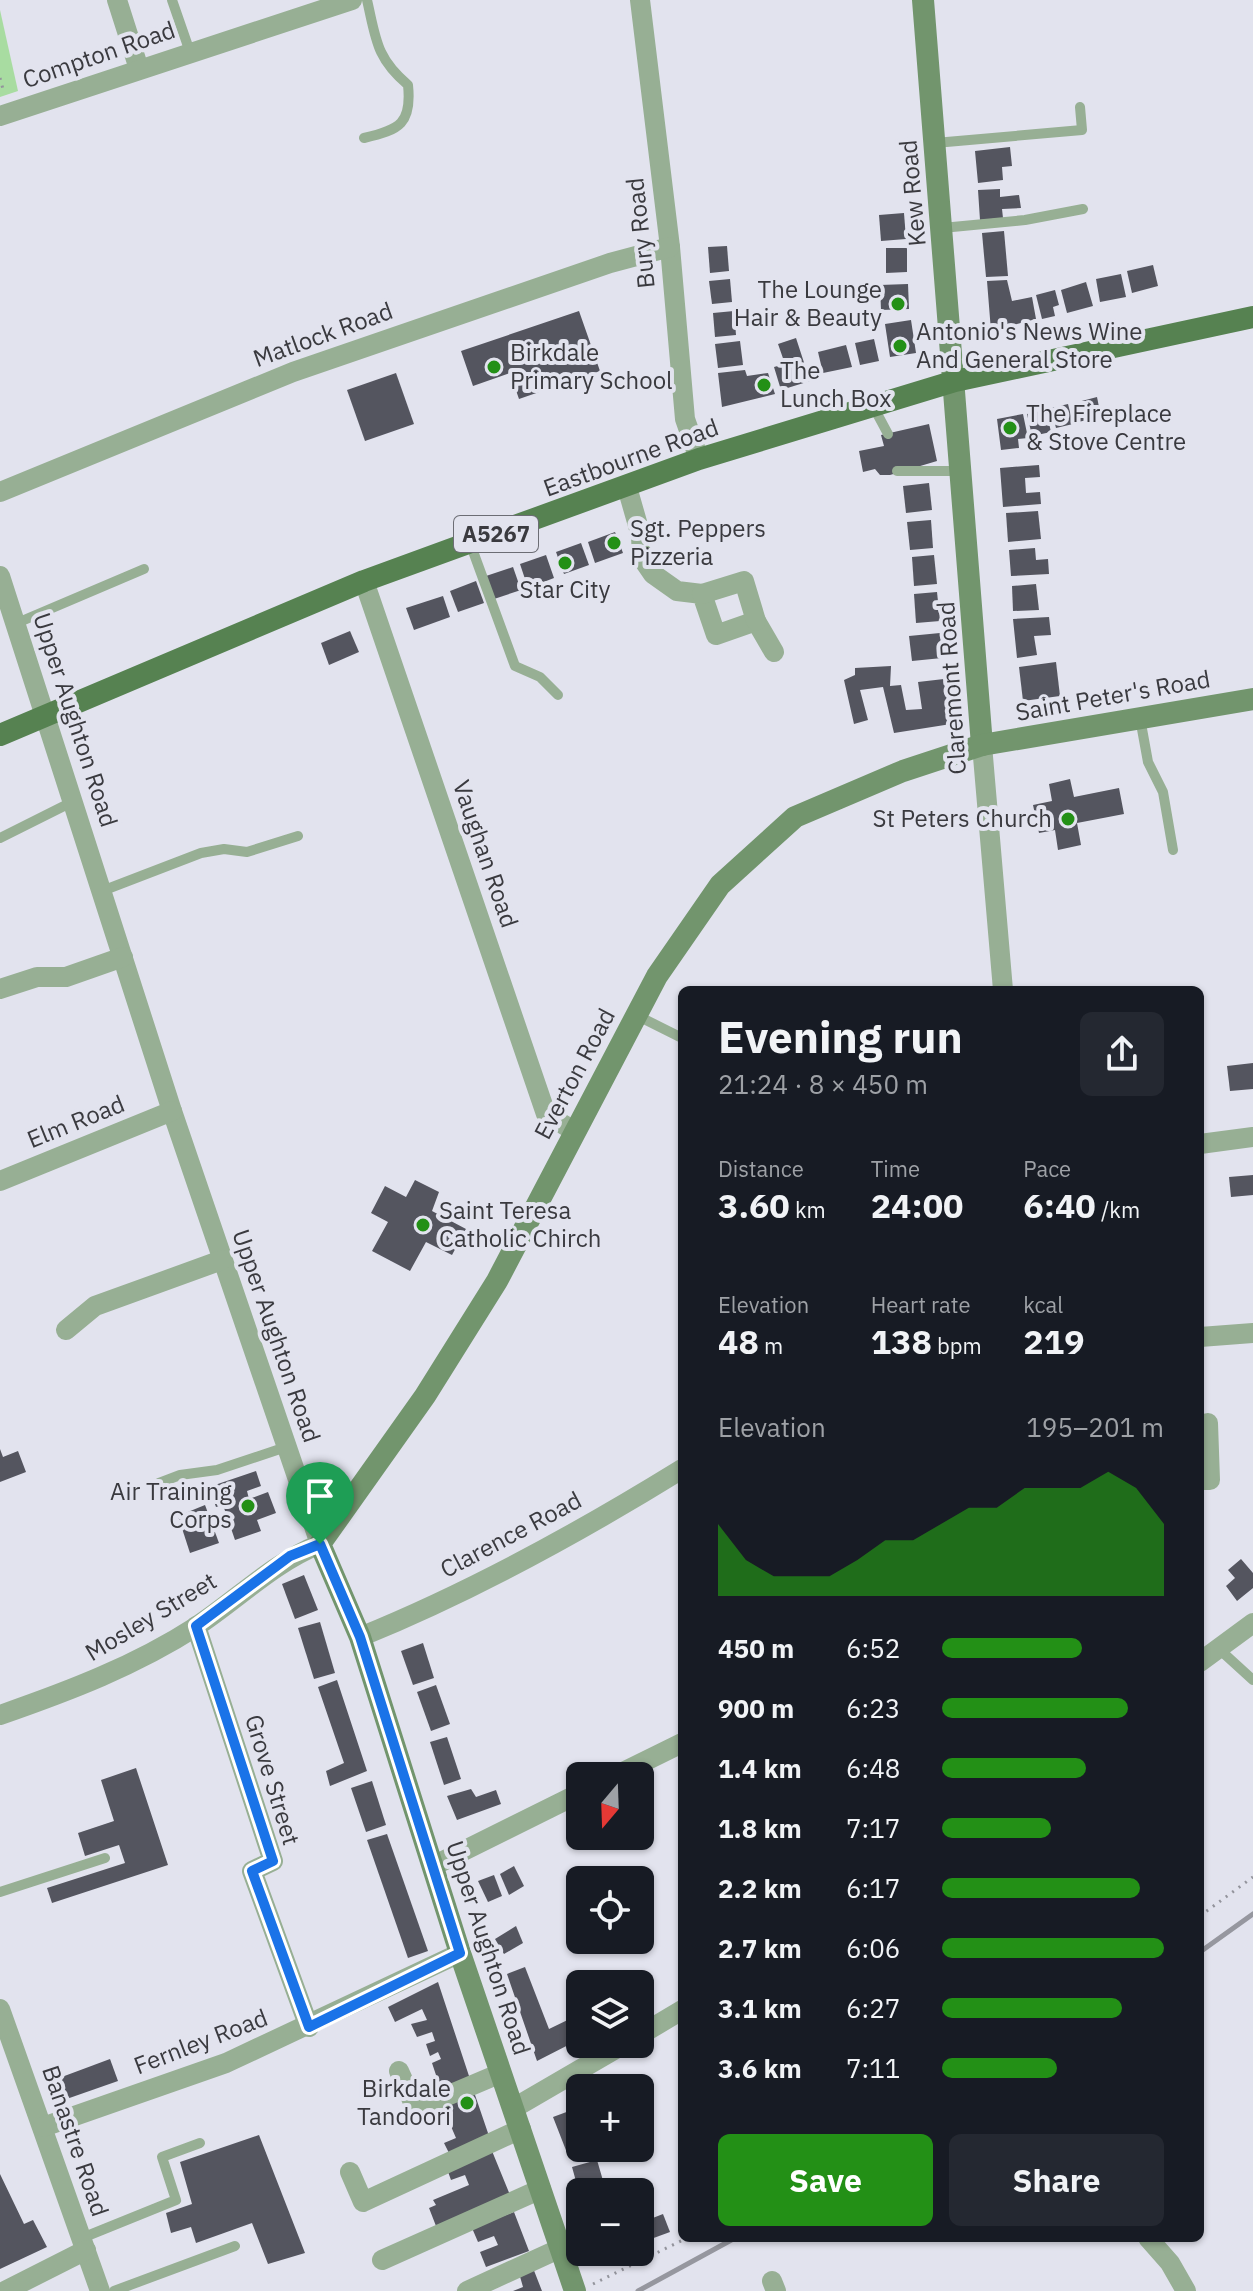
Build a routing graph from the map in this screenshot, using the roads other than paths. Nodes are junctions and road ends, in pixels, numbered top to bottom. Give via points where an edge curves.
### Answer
1 (117, 0) edge
2 (172, 0) edge
3 (352, 0) edge
4 (367, 0) edge
5 (640, 0) edge
6 (923, 0) edge
7 (190, 52) junction
8 (139, 69) junction
9 (1080, 107) dead end
10 (0, 116) edge
11 (364, 138) dead end
12 (935, 143) junction
13 (1083, 209) dead end
14 (942, 228) junction
15 (670, 247) junction
16 (1253, 317) edge
17 (955, 381) junction
18 (873, 406) junction
19 (888, 434) dead end
20 (699, 459) junction
21 (897, 471) dead end
22 (962, 471) junction
23 (627, 487) junction
24 (0, 492) edge
25 (470, 543) junction
26 (144, 569) dead end
27 (0, 576) edge
28 (364, 581) junction
29 (702, 594) junction
30 (756, 621) junction
31 (17, 623) junction
32 (774, 652) dead end
33 (558, 695) dead end
34 (1253, 699) edge
35 (47, 714) junction
36 (1140, 718) junction
37 (0, 735) edge
38 (982, 745) junction
39 (74, 801) junction
40 (298, 836) dead end
41 (0, 838) edge
42 (1173, 850) dead end
43 (102, 891) junction
44 (123, 957) junction
45 (1003, 986) edge
46 (0, 989) edge
47 (636, 1015) junction
48 (678, 1036) edge
49 (172, 1111) junction
50 (574, 1131) junction
51 (1253, 1137) edge
52 (1204, 1143) edge
53 (0, 1181) edge
54 (222, 1260) junction
55 (66, 1330) dead end
56 (1253, 1333) edge
57 (1204, 1337) edge
58 (1208, 1423) dead end
59 (286, 1447) junction
60 (678, 1472) edge
61 (1204, 1480) edge
62 (159, 1483) dead end
63 (320, 1544) junction
64 (1253, 1623) edge
65 (196, 1626) junction
66 (360, 1637) junction
67 (1219, 1649) junction
68 (1204, 1659) edge
69 (1253, 1680) edge
70 (0, 1715) edge
71 (678, 1745) edge
72 (643, 1762) edge
73 (566, 1800) edge
74 (105, 1858) dead end
75 (433, 1866) junction
76 (0, 1892) edge
77 (460, 1953) junction
78 (0, 2009) edge
79 (678, 2012) edge
80 (309, 2027) junction
81 (654, 2027) edge
82 (604, 2058) edge
83 (399, 2071) dead end
84 (501, 2073) junction
85 (517, 2118) junction
86 (43, 2127) junction
87 (200, 2143) dead end
88 (350, 2172) dead end
89 (541, 2189) junction
90 (1152, 2242) edge
91 (84, 2244) junction
92 (235, 2246) dead end
93 (561, 2248) junction
94 (382, 2260) dead end
95 (584, 2288) edge
96 (5, 2291) edge
97 (100, 2291) edge
98 (114, 2291) edge
99 (467, 2291) edge
100 (1186, 2291) edge

1 - 8 street
2 - 7 lane
3 - 7 street, Compton Road
4 - 11 lane via 380,55 408,85 410,109 389,132
5 - 15 street, Bury Road
6 - 12 main road, Kew Road
7 - 8 street, Compton Road
8 - 10 street, Compton Road
9 - 12 lane via 1082,130
12 - 14 main road, Kew Road
13 - 14 lane
14 - 17 main road, Kew Road
15 - 20 street, Bury Road via 685,419
15 - 24 street, Matlock Road via 293,372
16 - 17 main road, Eastbourne Road / A5267
17 - 18 main road, Eastbourne Road / A5267
17 - 22 main road, Claremont Road
18 - 19 lane
18 - 20 main road, Eastbourne Road / A5267
20 - 23 main road, Eastbourne Road / A5267
21 - 22 lane
22 - 38 main road, Claremont Road
23 - 25 main road, Eastbourne Road / A5267
23 - 29 street via 642,558 653,574 677,591
25 - 28 main road, Eastbourne Road / A5267
25 - 33 lane via 515,666 540,677
26 - 31 lane
27 - 31 street, Upper Aughton Road
28 - 35 main road, Eastbourne Road / A5267
28 - 50 street, Vaughan Road via 546,1114
29 - 30 street via 716,635
29 - 30 street via 744,581
30 - 32 street
31 - 35 street, Upper Aughton Road
34 - 36 main road, Saint Peter's Road
35 - 37 main road, A5267
35 - 39 street, Upper Aughton Road
36 - 38 main road, Saint Peter's Road
36 - 42 lane via 1148,762 1163,792
38 - 45 street, Claremont Road
38 - 47 main road, Everton Road via 903,771 795,817 720,885
39 - 41 lane
39 - 43 street, Upper Aughton Road
40 - 43 lane via 247,852 201,853
43 - 44 street, Upper Aughton Road
44 - 46 street via 66,977 37,977
44 - 49 street, Upper Aughton Road
47 - 48 lane
47 - 50 main road, Everton Road
49 - 53 street, Elm Road
49 - 54 street, Upper Aughton Road
50 - 63 main road, Everton Road via 497,1281 425,1396
51 - 52 street
54 - 55 street via 95,1306
54 - 59 street, Upper Aughton Road
56 - 57 street
58 - 61 street via 1210,1480
59 - 62 lane
59 - 63 street, Upper Aughton Road
60 - 66 street, Clarence Road via 418,1613
63 - 65 street, Mosley Street via 290,1556
63 - 66 main road, Upper Aughton Road
64 - 67 street
65 - 70 street, Mosley Street via 94,1683
65 - 80 street, Grove Street via 273,1861 252,1871
66 - 75 main road, Upper Aughton Road
67 - 68 street
67 - 69 lane
71 - 72 street
73 - 75 street
74 - 76 lane
75 - 77 main road, Upper Aughton Road
77 - 80 street, Fernley Road
77 - 84 main road, Upper Aughton Road
78 - 86 street, Banastre Road
79 - 81 street
80 - 86 street, Fernley Road via 226,2063
82 - 85 street
83 - 84 street via 416,2109
84 - 85 main road, Upper Aughton Road
85 - 88 street via 363,2202
85 - 89 main road, Upper Aughton Road
86 - 91 street, Banastre Road
87 - 91 lane via 162,2157 176,2200
89 - 93 main road, Upper Aughton Road
89 - 94 street
90 - 100 street
91 - 96 street
91 - 97 street, Banastre Road
92 - 98 lane
93 - 95 main road, Upper Aughton Road
93 - 99 street

